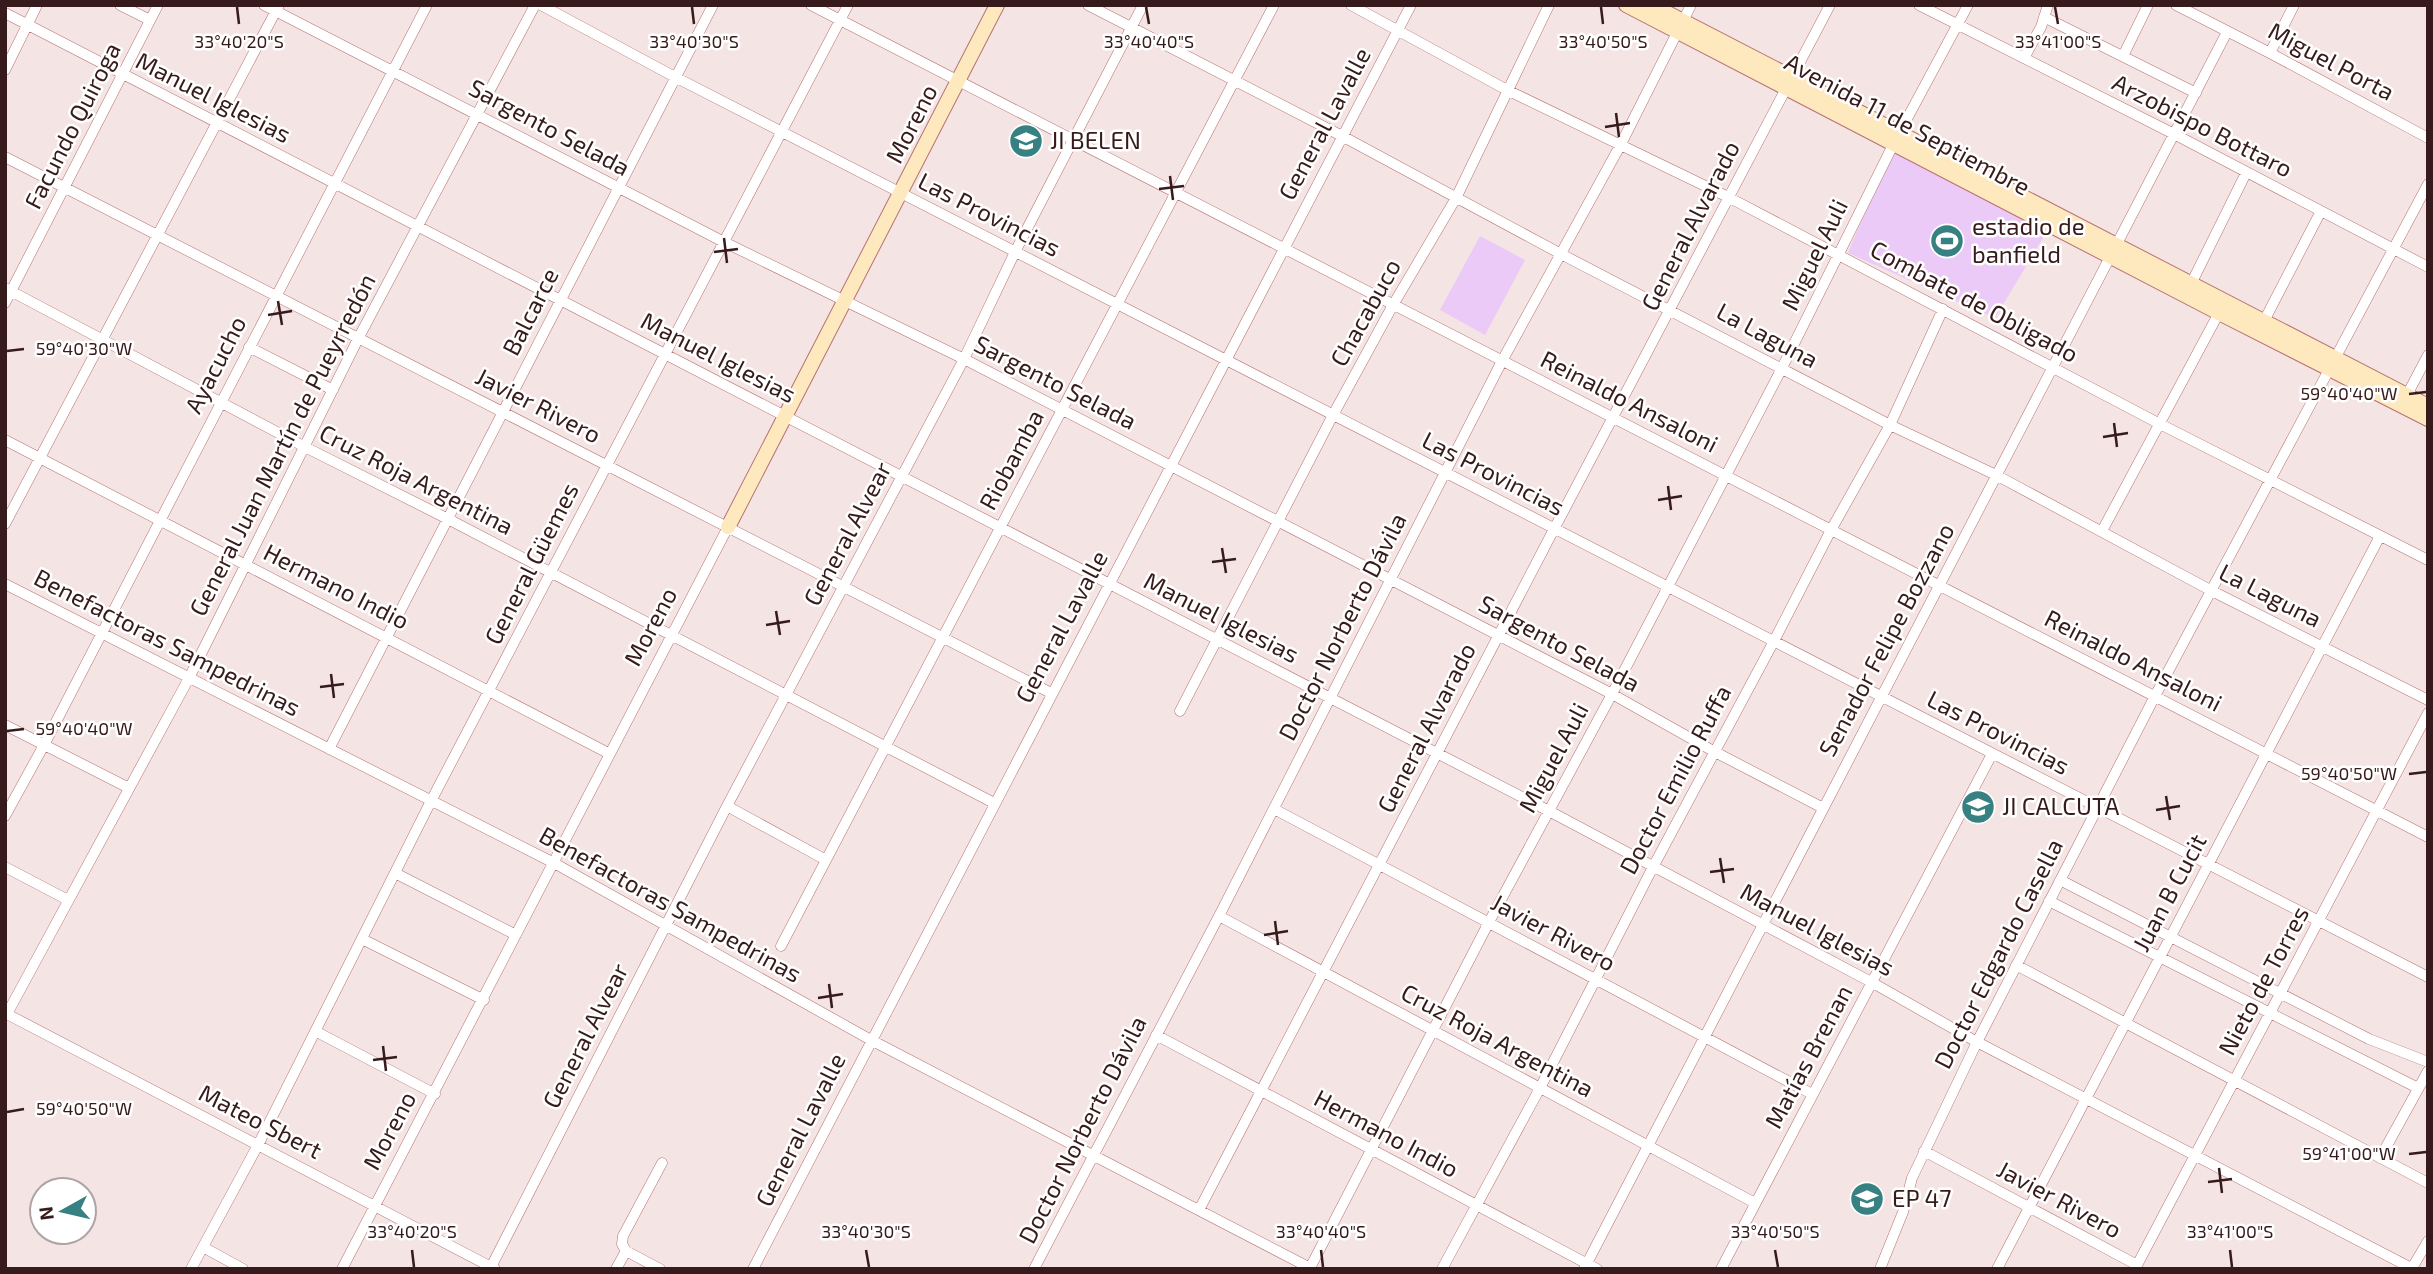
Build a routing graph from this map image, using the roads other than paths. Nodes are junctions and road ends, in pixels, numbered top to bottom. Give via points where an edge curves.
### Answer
1 (37, 5) edge
2 (120, 5) edge
3 (158, 5) edge
4 (264, 5) edge
5 (427, 5) edge
6 (535, 5) edge
7 (541, 5) edge
8 (713, 5) edge
9 (811, 5) edge
10 (848, 5) edge
11 (997, 5) edge
12 (1088, 5) edge
13 (1143, 5) edge
14 (1274, 5) edge
15 (1351, 5) edge
16 (1411, 5) edge
17 (1549, 5) edge
18 (1626, 5) edge
19 (1652, 5) edge
20 (1691, 5) edge
21 (1830, 5) edge
22 (1919, 5) edge
23 (1968, 5) edge
24 (2048, 5) edge
25 (2148, 5) edge
26 (2176, 5) edge
27 (2294, 5) edge
28 (278, 8) edge
29 (5, 13) edge
30 (2044, 17) junction
31 (150, 20) junction
32 (840, 20) junction
33 (27, 25) junction
34 (1680, 26) junction
35 (1957, 26) junction
36 (1131, 27) junction
37 (1398, 30) junction
38 (2227, 32) junction
39 (2270, 53) junction
40 (2123, 55) junction
41 (2024, 58) junction
42 (393, 70) junction
43 (5, 71) edge
44 (123, 76) junction
45 (676, 77) junction
46 (1235, 81) junction
47 (959, 82) junction
48 (1790, 83) junction
49 (1507, 90) junction
50 (2196, 93) junction
51 (476, 115) junction
52 (216, 123) junction
53 (782, 132) junction
54 (2174, 134) junction
55 (1342, 136) junction
56 (1897, 138) junction
57 (2428, 138) edge
58 (1073, 140) junction
59 (1621, 144) junction
60 (5, 157) edge
61 (2246, 173) junction
62 (333, 183) junction
63 (2428, 184) edge
64 (66, 188) junction
65 (619, 189) junction
66 (901, 193) junction
67 (1176, 193) junction
68 (1728, 197) junction
69 (1456, 198) junction
70 (2320, 211) junction
71 (418, 227) junction
72 (158, 234) junction
73 (724, 242) junction
74 (1284, 248) junction
75 (2394, 250) junction
76 (1015, 251) junction
77 (2114, 252) junction
78 (1561, 254) junction
79 (1838, 255) junction
80 (2428, 267) edge
81 (2191, 284) junction
82 (8, 290) edge
83 (276, 295) junction
84 (561, 300) junction
85 (844, 301) junction
86 (5, 303) edge
87 (1118, 304) junction
88 (1393, 305) junction
89 (2222, 308) junction
90 (1671, 309) junction
91 (1944, 309) junction
92 (2263, 321) junction
93 (359, 337) junction
94 (104, 340) junction
95 (249, 347) junction
96 (665, 354) junction
97 (2428, 355) edge
98 (964, 359) junction
99 (1225, 360) junction
100 (1502, 361) junction
101 (2333, 364) junction
102 (2053, 366) junction
103 (1782, 368) junction
104 (333, 390) junction
105 (2407, 395) junction
106 (221, 401) junction
107 (2428, 406) edge
108 (1062, 410) junction
109 (503, 411) junction
110 (1333, 415) junction
111 (786, 416) junction
112 (1614, 418) junction
113 (2428, 419) edge
114 (2160, 424) junction
115 (1891, 425) junction
116 (5, 440) edge
117 (305, 447) junction
118 (40, 458) junction
119 (607, 465) junction
120 (1170, 466) junction
121 (1445, 473) junction
122 (1996, 475) junction
123 (1725, 476) junction
124 (902, 477) junction
125 (2270, 479) junction
126 (448, 519) junction
127 (160, 520) junction
128 (1278, 522) junction
129 (5, 524) edge
130 (728, 527) junction
131 (1000, 527) junction
132 (1554, 528) junction
133 (1831, 530) junction
134 (2102, 531) junction
135 (2380, 536) junction
136 (2428, 560) edge
137 (245, 564) junction
138 (551, 572) junction
139 (1390, 579) junction
140 (1109, 583) junction
141 (5, 584) edge
142 (1939, 585) junction
143 (1669, 586) junction
144 (844, 587) junction
145 (2212, 590) junction
146 (102, 634) junction
147 (672, 635) junction
148 (387, 636) junction
149 (1499, 636) junction
150 (943, 637) junction
151 (1217, 639) junction
152 (1774, 641) junction
153 (2322, 646) junction
154 (189, 678) junction
155 (489, 691) junction
156 (1051, 693) junction
157 (1612, 694) junction
158 (787, 695) junction
159 (1882, 696) junction
160 (2155, 696) junction
161 (1330, 698) junction
162 (2428, 700) edge
163 (1180, 710) dead end
164 (2428, 713) edge
165 (5, 725) edge
166 (44, 745) junction
167 (885, 746) junction
168 (329, 749) junction
169 (1715, 752) junction
170 (610, 754) junction
171 (1992, 754) junction
172 (2267, 754) junction
173 (1438, 755) junction
174 (129, 788) junction
175 (431, 801) junction
176 (994, 803) junction
177 (727, 806) junction
178 (1823, 808) junction
179 (2098, 808) junction
180 (1274, 809) junction
181 (1549, 811) junction
182 (2377, 811) junction
183 (5, 816) edge
184 (2428, 837) edge
185 (825, 860) junction
186 (554, 863) junction
187 (1380, 865) junction
188 (2209, 865) junction
189 (5, 867) edge
190 (1653, 867) junction
191 (395, 873) junction
192 (2060, 880) junction
193 (68, 900) junction
194 (2049, 901) junction
195 (1219, 916) junction
196 (1489, 922) junction
197 (2319, 922) junction
198 (1763, 925) junction
199 (667, 926) junction
200 (516, 935) junction
201 (2171, 937) junction
202 (362, 939) junction
203 (781, 946) dead end
204 (2160, 958) junction
205 (2016, 965) junction
206 (1324, 972) junction
207 (2427, 976) edge
208 (1596, 979) junction
209 (1872, 983) junction
210 (2279, 992) junction
211 (484, 1000) junction
212 (2270, 1011) junction
213 (6, 1013) edge
214 (2126, 1022) junction
215 (1433, 1030) junction
216 (315, 1031) junction
217 (1156, 1035) junction
218 (1704, 1037) junction
219 (871, 1040) junction
220 (1977, 1042) junction
221 (2428, 1062) edge
222 (2428, 1071) edge
223 (2235, 1080) junction
224 (1540, 1088) junction
225 (2418, 1088) junction
226 (1261, 1092) junction
227 (435, 1094) junction
228 (1812, 1094) junction
229 (2086, 1099) junction
230 (258, 1144) junction
231 (1648, 1145) junction
232 (1371, 1150) junction
233 (1924, 1151) junction
234 (1093, 1155) junction
235 (2193, 1155) junction
236 (2380, 1158) junction
237 (662, 1163) dead end
238 (2428, 1183) edge
239 (1755, 1203) junction
240 (376, 1205) junction
241 (1476, 1205) junction
242 (2028, 1208) junction
243 (1199, 1210) junction
244 (2428, 1241) edge
245 (203, 1247) junction
246 (626, 1251) junction
247 (1585, 1266) edge
248 (2136, 1267) edge
249 (492, 1268) edge
250 (1311, 1268) edge
251 (191, 1269) edge
252 (243, 1269) edge
253 (342, 1269) edge
254 (616, 1269) edge
255 (660, 1269) edge
256 (753, 1269) edge
257 (1034, 1269) edge
258 (1442, 1269) edge
259 (1597, 1269) edge
260 (1721, 1269) edge
261 (1880, 1269) edge
262 (1997, 1269) edge
263 (2413, 1269) edge

1 - 33 street
2 - 31 street
3 - 31 street, Facundo Quiroga
4 - 28 street, Sargento Selada
5 - 42 street, Ayacucho
6 - 51 street, General Juan Martín de Pueyrredón
7 - 45 street, Las Provincias
8 - 45 street, Balcarce
9 - 32 street, Reinaldo Ansaloni
10 - 32 street, General Güemes
11 - 47 main road, Moreno
12 - 36 street, La Laguna
13 - 36 street, General Alvear
14 - 46 street, Riobamba
15 - 37 street, Combate de Obligado
16 - 37 street, General Lavalle
17 - 49 street, Chacabuco
18 - 34 main road, Avenida 11 de Septiembre
19 - 34 main road, Avenida 11 de Septiembre
20 - 34 street, Doctor Norberto Dávila
21 - 48 street, General Alvarado
22 - 35 street, Arzobispo Bottaro
23 - 35 street, Miguel Auli
24 - 30 street
25 - 40 street
26 - 38 street, Miguel Porta
27 - 39 street
28 - 42 street, Sargento Selada
28 - 52 street
29 - 33 street, Manuel Iglesias
30 - 40 street
30 - 41 street
31 - 44 street, Facundo Quiroga
32 - 47 street, Reinaldo Ansaloni
32 - 53 street, General Güemes
33 - 43 street
33 - 44 street, Manuel Iglesias
34 - 48 main road, Avenida 11 de Septiembre
34 - 59 street, Doctor Norberto Dávila
35 - 41 street, Arzobispo Bottaro
35 - 56 street, Miguel Auli
36 - 46 street, La Laguna
36 - 58 street, General Alvear
37 - 49 street, Combate de Obligado
37 - 55 street, General Lavalle
38 - 39 street, Miguel Porta
38 - 50 street, Senador Felipe Bozzano
39 - 57 street, Miguel Porta
40 - 50 street
41 - 54 street, Arzobispo Bottaro
42 - 51 street, Sargento Selada
42 - 62 street, Ayacucho
44 - 52 street, Manuel Iglesias
44 - 64 street, Facundo Quiroga
45 - 53 street, Las Provincias
45 - 65 street, Balcarce
46 - 55 street, La Laguna
46 - 67 street, Riobamba
47 - 58 street, Reinaldo Ansaloni
47 - 66 main road, Moreno
48 - 56 main road, Avenida 11 de Septiembre
48 - 68 street, General Alvarado
49 - 59 street, Combate de Obligado
49 - 69 street, Chacabuco
50 - 54 street, Senador Felipe Bozzano
51 - 65 street, Sargento Selada
51 - 71 street, General Juan Martín de Pueyrredón
52 - 62 street, Manuel Iglesias
52 - 72 street
53 - 66 street, Las Provincias
53 - 73 street, General Güemes
54 - 61 street, Arzobispo Bottaro
54 - 77 street, Senador Felipe Bozzano
55 - 69 street, La Laguna
55 - 74 street, General Lavalle
56 - 77 main road, Avenida 11 de Septiembre
56 - 79 street, Miguel Auli
58 - 67 street, Reinaldo Ansaloni
58 - 76 street, General Alvear
59 - 68 street, Combate de Obligado
59 - 78 street, Doctor Norberto Dávila
60 - 64 street, Javier Rivero
61 - 70 street, Arzobispo Bottaro
61 - 81 street
62 - 71 street, Manuel Iglesias
62 - 83 street, Ayacucho
63 - 75 street, Doctor Edgardo Casella
64 - 72 street, Javier Rivero
64 - 82 street, Facundo Quiroga
65 - 73 street, Sargento Selada
65 - 84 street, Balcarce
66 - 76 street, Las Provincias
66 - 85 main road, Moreno
67 - 74 street, Reinaldo Ansaloni
67 - 87 street, Riobamba
68 - 79 street, Combate de Obligado
68 - 90 street, General Alvarado
69 - 78 street, La Laguna
69 - 88 street, Chacabuco
70 - 75 street, Arzobispo Bottaro
70 - 92 street
71 - 84 street, Manuel Iglesias
71 - 93 street, General Juan Martín de Pueyrredón
72 - 83 street, Javier Rivero
72 - 94 street
73 - 85 street, Sargento Selada
73 - 96 street, General Güemes
74 - 88 street, Reinaldo Ansaloni
74 - 99 street, General Lavalle
75 - 80 street, Arzobispo Bottaro
75 - 101 street, Doctor Edgardo Casella
76 - 87 street, Las Provincias
76 - 98 street, General Alvear
77 - 81 main road, Avenida 11 de Septiembre
77 - 89 main road, Avenida 11 de Septiembre
77 - 102 street, Senador Felipe Bozzano
78 - 90 street, La Laguna
78 - 100 street, Doctor Norberto Dávila
79 - 91 street, Combate de Obligado
79 - 103 street, Miguel Auli
81 - 89 main road, Avenida 11 de Septiembre
82 - 86 street, Facundo Quiroga
82 - 94 street, Cruz Roja Argentina
83 - 93 street, Javier Rivero
83 - 95 street, Ayacucho
84 - 96 street, Manuel Iglesias
84 - 109 street, Balcarce
85 - 98 street, Sargento Selada
85 - 111 main road, Moreno
87 - 99 street, Las Provincias
87 - 108 street, Riobamba
88 - 100 street, Reinaldo Ansaloni
88 - 110 street, Chacabuco
89 - 92 main road, Avenida 11 de Septiembre
89 - 101 main road, Avenida 11 de Septiembre
89 - 114 street
90 - 103 street, La Laguna
90 - 112 street, General Alvarado
91 - 102 street, Combate de Obligado
91 - 115 street, Doctor Emilio Ruffa
92 - 101 main road, Avenida 11 de Septiembre
93 - 104 street, General Juan Martín de Pueyrredón
93 - 109 street, Javier Rivero
94 - 106 street, Cruz Roja Argentina
94 - 118 street
95 - 104 street
95 - 106 street, Ayacucho
96 - 111 street, Manuel Iglesias
96 - 119 street, General Güemes
97 - 105 street
98 - 108 street, Sargento Selada
98 - 124 street, General Alvear
99 - 110 street, Las Provincias
99 - 120 street, General Lavalle
100 - 112 street, Reinaldo Ansaloni
100 - 121 street, Doctor Norberto Dávila
101 - 105 main road, Avenida 11 de Septiembre
101 - 113 main road, Avenida 11 de Septiembre
101 - 125 street, Doctor Edgardo Casella
102 - 114 street, Combate de Obligado
102 - 122 street, Senador Felipe Bozzano
103 - 115 street, La Laguna
103 - 123 street, Miguel Auli
104 - 117 street, General Juan Martín de Pueyrredón
105 - 107 main road, Avenida 11 de Septiembre
106 - 117 street, Cruz Roja Argentina
106 - 127 street, Ayacucho
108 - 120 street, Sargento Selada
108 - 131 street, Riobamba
109 - 119 street, Javier Rivero
109 - 126 street, Balcarce
110 - 121 street, Las Provincias
110 - 128 street, Chacabuco
111 - 124 street, Manuel Iglesias
111 - 130 main road, Moreno
112 - 123 street, Reinaldo Ansaloni
112 - 132 street, General Alvarado
114 - 125 street, Combate de Obligado
114 - 134 street
115 - 122 street, La Laguna
115 - 133 street, Doctor Emilio Ruffa
116 - 118 street, Hermano Indio
117 - 126 street, Cruz Roja Argentina
117 - 137 street, General Juan Martín de Pueyrredón
118 - 127 street, Hermano Indio
118 - 129 street
119 - 130 street, Javier Rivero
119 - 138 street, General Güemes
120 - 128 street, Sargento Selada
120 - 140 street, General Lavalle
121 - 132 street, Las Provincias
121 - 139 street, Doctor Norberto Dávila
122 - 134 street, La Laguna
122 - 142 street, Senador Felipe Bozzano
123 - 133 street, Reinaldo Ansaloni
123 - 143 street, Miguel Auli
124 - 131 street, Manuel Iglesias
124 - 144 street, General Alvear
125 - 135 street, Combate de Obligado
125 - 145 street, Doctor Edgardo Casella
126 - 138 street, Cruz Roja Argentina
126 - 148 street, Balcarce
127 - 137 street, Hermano Indio
127 - 146 street, Ayacucho
128 - 139 street, Sargento Selada
128 - 151 street, Chacabuco
130 - 144 street, Javier Rivero
130 - 147 street, Moreno
131 - 140 street, Manuel Iglesias
131 - 150 street, Riobamba
132 - 143 street, Las Provincias
132 - 149 street, General Alvarado
133 - 142 street, Reinaldo Ansaloni
133 - 152 street, Doctor Emilio Ruffa
134 - 145 street, La Laguna
135 - 136 street, Combate de Obligado
135 - 153 street, Juan B Cucit
137 - 148 street, Hermano Indio
137 - 154 street, General Juan Martín de Pueyrredón
138 - 147 street, Cruz Roja Argentina
138 - 155 street, General Güemes
139 - 149 street, Sargento Selada
139 - 161 street, Doctor Norberto Dávila
140 - 151 street, Manuel Iglesias
140 - 156 street, General Lavalle
141 - 146 street, Benefactoras Sampedrinas
142 - 159 street, Senador Felipe Bozzano
142 - 160 street, Reinaldo Ansaloni
143 - 152 street, Las Provincias
143 - 157 street, Miguel Auli
144 - 150 street, Javier Rivero
144 - 158 street, General Alvear
145 - 153 street, La Laguna
145 - 160 street, Doctor Edgardo Casella
146 - 154 street, Benefactoras Sampedrinas
146 - 166 street, Ayacucho
147 - 158 street, Cruz Roja Argentina
147 - 170 street, Moreno
148 - 155 street, Hermano Indio
148 - 168 street, Balcarce
149 - 157 street, Sargento Selada
149 - 173 street, General Alvarado
150 - 156 street, Javier Rivero
150 - 167 street, Riobamba
151 - 161 street, Manuel Iglesias
151 - 163 street, Chacabuco
152 - 159 street, Las Provincias
152 - 169 street, Doctor Emilio Ruffa
153 - 162 street, La Laguna
153 - 172 street, Juan B Cucit
154 - 168 street, Benefactoras Sampedrinas
154 - 174 street, General Juan Martín de Pueyrredón
155 - 170 street, Hermano Indio
155 - 175 street, General Güemes
156 - 176 street, General Lavalle
157 - 169 street, Sargento Selada
157 - 181 street, Miguel Auli
158 - 167 street, Cruz Roja Argentina
158 - 177 street, General Alvear
159 - 171 street, Las Provincias
159 - 178 street, Senador Felipe Bozzano
160 - 172 street, Reinaldo Ansaloni
160 - 179 street, Doctor Edgardo Casella
161 - 173 street, Manuel Iglesias
161 - 180 street, Doctor Norberto Dávila
164 - 182 street, Nieto de Torres
165 - 166 street
166 - 174 street
166 - 183 street, Ayacucho
167 - 176 street, Cruz Roja Argentina
167 - 185 street, Riobamba
168 - 175 street, Benefactoras Sampedrinas
169 - 178 street, Sargento Selada
169 - 190 street, Doctor Emilio Ruffa
170 - 186 street, Moreno
171 - 179 street, Las Provincias
171 - 209 street, Matías Brenan
172 - 182 street, Reinaldo Ansaloni
172 - 188 street, Juan B Cucit
173 - 181 street, Manuel Iglesias
173 - 187 street, General Alvarado
174 - 193 street, General Juan Martín de Pueyrredón
175 - 186 street, Benefactoras Sampedrinas
175 - 191 street, General Güemes
176 - 219 street, General Lavalle
177 - 185 street
177 - 199 street, General Alvear
178 - 198 street, Senador Felipe Bozzano
179 - 188 street, Las Provincias
179 - 192 street, Doctor Edgardo Casella
180 - 187 street, Javier Rivero
180 - 195 street, Doctor Norberto Dávila
181 - 190 street, Manuel Iglesias
181 - 196 street, Miguel Auli
182 - 184 street, Reinaldo Ansaloni
182 - 197 street, Nieto de Torres
185 - 203 street, Riobamba
186 - 199 street, Benefactoras Sampedrinas
186 - 200 street, Moreno
187 - 196 street, Javier Rivero
187 - 206 street, General Alvarado
188 - 197 street, Las Provincias
188 - 201 street, Juan B Cucit
189 - 193 street
190 - 198 street, Manuel Iglesias
190 - 208 street, Doctor Emilio Ruffa
191 - 200 street
191 - 202 street, General Güemes
192 - 194 street, Doctor Edgardo Casella
192 - 201 street
193 - 213 street, General Juan Martín de Pueyrredón
194 - 204 street
194 - 205 street, Doctor Edgardo Casella
195 - 206 street, Cruz Roja Argentina
195 - 217 street, Doctor Norberto Dávila
196 - 208 street, Javier Rivero
196 - 215 street, Miguel Auli
197 - 207 street, Las Provincias
197 - 210 street, Nieto de Torres
198 - 209 street, Manuel Iglesias
198 - 218 street, Senador Felipe Bozzano
199 - 219 street, Benefactoras Sampedrinas
199 - 249 street, General Alvear
200 - 211 street, Moreno
201 - 204 street, Juan B Cucit
201 - 210 street
202 - 211 street
202 - 216 street, General Güemes
204 - 212 street
204 - 214 street, Juan B Cucit
205 - 214 street
205 - 220 street, Doctor Edgardo Casella
206 - 215 street, Cruz Roja Argentina
206 - 226 street, General Alvarado
208 - 218 street, Javier Rivero
208 - 224 street, Doctor Emilio Ruffa
209 - 220 street, Manuel Iglesias
209 - 228 street, Matías Brenan
210 - 212 street, Nieto de Torres
210 - 221 street via 2369,1039
211 - 227 street, Moreno
212 - 223 street, Nieto de Torres
212 - 225 street
213 - 230 street, Mateo Sbert
214 - 223 street
214 - 229 street, Juan B Cucit
215 - 224 street, Cruz Roja Argentina
215 - 232 street, Miguel Auli
216 - 227 street
216 - 230 street, General Güemes
217 - 226 street, Hermano Indio
217 - 234 street, Doctor Norberto Dávila
218 - 228 street, Javier Rivero
218 - 231 street, Senador Felipe Bozzano
219 - 234 street, Benefactoras Sampedrinas
219 - 256 street, General Lavalle
220 - 229 street, Manuel Iglesias
220 - 233 street, Doctor Edgardo Casella
222 - 225 street
223 - 235 street, Nieto de Torres
223 - 236 street
224 - 231 street, Cruz Roja Argentina
224 - 241 street, Doctor Emilio Ruffa
225 - 236 street
226 - 232 street, Hermano Indio
226 - 243 street, General Alvarado
227 - 240 street, Moreno
228 - 239 street, Matías Brenan
229 - 235 street, Manuel Iglesias
229 - 242 street, Juan B Cucit
230 - 240 street, Mateo Sbert
230 - 245 street, General Güemes
231 - 239 street, Cruz Roja Argentina
231 - 247 street, Senador Felipe Bozzano
232 - 241 street, Hermano Indio
232 - 250 street, Miguel Auli
233 - 242 street, Javier Rivero
233 - 261 street, Doctor Edgardo Casella
234 - 243 street, Benefactoras Sampedrinas
234 - 257 street, Doctor Norberto Dávila
235 - 248 street, Nieto de Torres
235 - 263 street, Manuel Iglesias
236 - 238 street
237 - 246 street via 623,1236
239 - 260 street, Matías Brenan
240 - 249 street, Mateo Sbert
240 - 253 street, Moreno
241 - 247 street, Hermano Indio
241 - 258 street, Doctor Emilio Ruffa
242 - 248 street, Javier Rivero
242 - 262 street, Juan B Cucit
243 - 250 street, Benefactoras Sampedrinas
244 - 263 street
245 - 251 street, General Güemes
245 - 252 street
246 - 254 street
246 - 255 street
247 - 259 street, Hermano Indio

